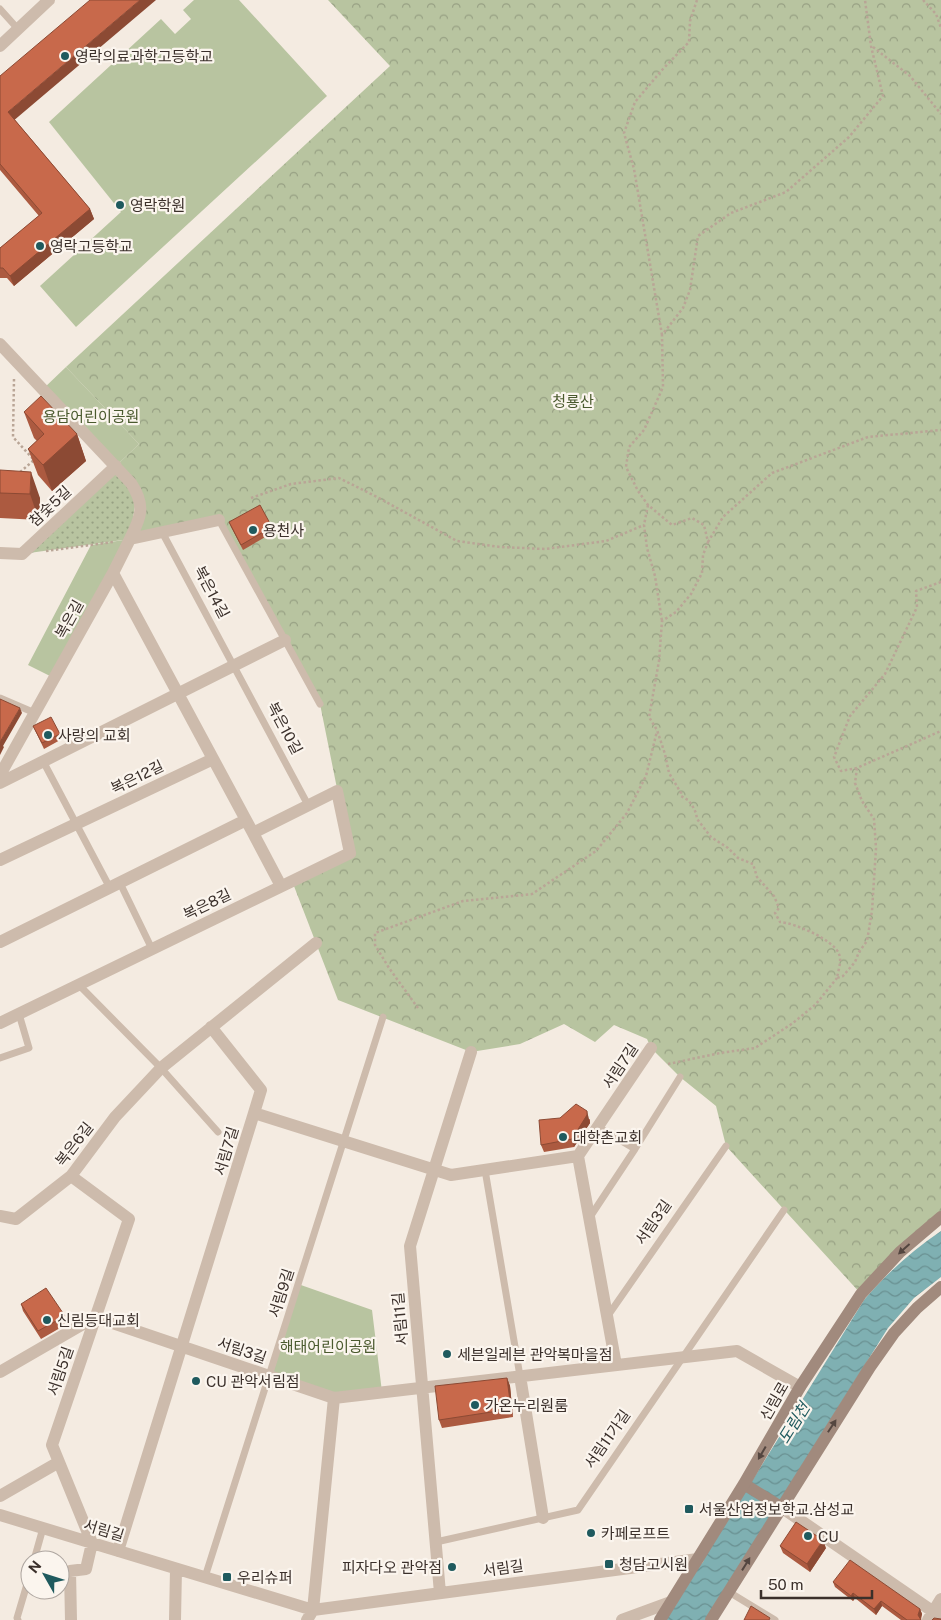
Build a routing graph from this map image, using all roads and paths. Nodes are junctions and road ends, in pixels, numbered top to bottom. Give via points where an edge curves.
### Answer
1 (49, 0) edge
2 (697, 0) edge
3 (865, 0) edge
4 (923, 0) edge
5 (0, 10) edge
6 (941, 28) edge
7 (18, 29) junction
8 (0, 46) edge
9 (871, 46) junction
10 (941, 114) edge
11 (662, 335) junction
12 (0, 344) edge
13 (14, 358) junction
14 (941, 430) edge
15 (116, 466) junction
16 (17, 475) edge
17 (251, 498) dead end
18 (648, 505) junction
19 (218, 520) joint
20 (644, 525) junction
21 (162, 532) junction
22 (130, 540) junction
23 (708, 542) junction
24 (0, 553) edge
25 (22, 554) junction
26 (113, 573) junction
27 (941, 582) edge
28 (662, 621) junction
29 (284, 640) junction
30 (233, 666) junction
31 (178, 694) junction
32 (0, 698) edge
33 (320, 704) dead end
34 (35, 713) junction
35 (657, 730) junction
36 (941, 731) edge
37 (213, 759) junction
38 (43, 761) junction
39 (857, 768) junction
40 (0, 775) edge
41 (308, 805) junction
42 (246, 820) junction
43 (76, 824) junction
44 (252, 833) junction
45 (0, 860) edge
46 (115, 886) junction
47 (281, 886) junction
48 (0, 942) edge
49 (316, 943) dead end
50 (152, 949) junction
51 (837, 978) junction
52 (79, 985) junction
53 (418, 1008) dead end
54 (19, 1014) junction
55 (383, 1017) dead end
56 (0, 1023) edge
57 (211, 1027) junction
58 (651, 1048) dead end
59 (471, 1052) dead end
60 (0, 1058) edge
61 (668, 1064) dead end
62 (161, 1068) junction
63 (680, 1077) dead end
64 (254, 1113) junction
65 (598, 1127) junction
66 (218, 1132) dead end
67 (343, 1141) junction
68 (726, 1146) dead end
69 (635, 1149) junction
70 (578, 1156) junction
71 (434, 1170) junction
72 (485, 1170) junction
73 (72, 1176) junction
74 (784, 1210) dead end
75 (0, 1216) edge
76 (941, 1217) edge
77 (589, 1218) junction
78 (941, 1286) edge
79 (95, 1317) junction
80 (607, 1317) junction
81 (182, 1346) junction
82 (683, 1357) junction
83 (616, 1365) junction
84 (0, 1372) edge
85 (269, 1376) junction
86 (520, 1376) junction
87 (800, 1387) junction
88 (422, 1388) junction
89 (334, 1398) junction
90 (59, 1462) junction
91 (744, 1484) junction
92 (0, 1496) edge
93 (781, 1507) junction
94 (0, 1515) edge
95 (543, 1518) junction
96 (44, 1528) junction
97 (436, 1542) junction
98 (92, 1543) junction
99 (37, 1550) edge
100 (118, 1551) junction
101 (698, 1559) junction
102 (176, 1569) junction
103 (205, 1577) junction
104 (728, 1592) junction
105 (440, 1593) junction
106 (22, 1600) edge
107 (941, 1600) edge
108 (671, 1602) junction
109 (936, 1614) edge
110 (310, 1615) edge
111 (16, 1619) edge
112 (71, 1620) edge
113 (175, 1620) edge
114 (622, 1620) edge
115 (660, 1620) edge
116 (711, 1620) edge
117 (775, 1620) edge

1 - 7 street
2 - 11 path via 690,21 690,42 635,102 624,133 634,169
3 - 9 path
4 - 6 path via 936,14
5 - 7 lane
7 - 8 street
9 - 10 path via 910,76
9 - 11 path via 882,96 849,137 786,192 731,213 698,236 690,290 683,308
11 - 18 path via 663,387 644,430 629,447 626,467
12 - 13 street, 복은길
13 - 15 street, 복은길
13 - 16 path via 13,437 34,460
14 - 23 path via 868,437 772,473 723,517
15 - 22 street, 복은길 via 131,483 140,502 140,518
15 - 25 street, 참숯5길
17 - 20 path via 291,484 339,478 457,541 500,548 545,549 606,541
18 - 20 path
18 - 23 path via 672,525 692,518 704,525
19 - 21 street
19 - 29 lane
20 - 28 path
21 - 22 street
21 - 30 lane, 복은14길
22 - 25 path
22 - 26 street, 복은길
23 - 28 path via 702,573 691,594 676,612
24 - 25 street
26 - 31 street
26 - 34 street, 복은길
27 - 39 path via 916,591 917,607 885,674 850,716 834,757 841,771
28 - 35 path via 659,662 649,716
29 - 30 street
29 - 33 lane
30 - 31 street
30 - 41 lane, 복은10길
31 - 37 street
31 - 38 street
32 - 34 lane
34 - 40 street, 복은길
35 - 51 path via 669,773 681,796 692,805 697,819 711,837 738,858 753,864 757,877 774,896 779,908 775,913 780,922 826,940 835,947 840,958
35 - 53 path via 646,776 627,813 596,851 532,894 463,901 375,933 375,945
36 - 39 path
37 - 42 street
37 - 43 street, 복은12길
38 - 40 street
38 - 43 lane
39 - 51 path via 854,783 874,819 876,848 872,911 867,941 855,962
41 - 44 street
41 - 47 street, 복은8길 via 337,791 350,853
42 - 44 street
42 - 46 street
43 - 45 street, 복은12길
43 - 46 lane
44 - 47 street
46 - 48 street
46 - 50 lane
47 - 50 street, 복은8길
49 - 57 street, 복은6길
50 - 52 street, 복은8길
51 - 61 path via 816,1004 756,1048
52 - 54 street, 복은8길
52 - 62 lane
54 - 56 street, 복은8길
54 - 60 lane via 29,1048
55 - 67 lane, 서림9길
57 - 62 street, 복은6길
57 - 64 street via 261,1090
58 - 65 street, 서림7길
59 - 71 street, 서림11길
62 - 66 lane
62 - 73 street, 복은6길 via 115,1117
63 - 69 lane
64 - 67 street, 서림7길
64 - 81 street, 서림7길
65 - 69 lane
65 - 70 street, 서림7길
67 - 71 street, 서림7길
67 - 85 lane, 서림9길
68 - 80 lane, 서림3길
69 - 77 lane
70 - 72 street, 서림7길
70 - 77 street
71 - 72 street, 서림7길 via 451,1175
71 - 88 street, 서림11길 via 410,1246
72 - 86 lane
73 - 75 street, 복은6길 via 16,1219
73 - 79 street, 서림5길 via 129,1219
74 - 82 lane, 서림11가길
76 -> 87 main road, 신림로, bridge via 900,1252 861,1294
77 - 80 street
93 -> 78 main road via 894,1333
79 - 81 street, 서림3길
79 - 84 street
79 - 90 street, 서림5길 via 52,1444
80 - 83 street
81 - 85 street, 서림3길
81 - 100 street, 서림7길
82 - 83 street, 서림3길
82 - 87 street via 737,1351
82 - 95 lane, 서림11가길 via 578,1510
83 - 86 street, 서림3길
85 - 89 street, 서림3길
85 - 103 lane, 서림9길
86 - 88 street, 서림3길
86 - 95 street
87 -> 91 main road, 신림로, bridge
88 - 89 street, 서림3길
88 - 97 street, 서림11길
89 - 110 street
90 - 92 street
90 - 98 street, 서림5길
91 - 93 main road
91 - 101 main road, 신림로, bridge
104 -> 93 main road
93 - 109 street
94 - 96 street, 서림길
95 - 97 lane, 서림11가길
96 - 98 street, 서림길
96 - 99 lane
97 - 105 street, 서림11길
98 - 100 street, 서림길
98 - 112 street via 86,1569 70,1570
100 - 102 street, 서림길
101 - 105 street, 서림길
101 - 108 main road, 신림로, bridge
102 - 103 street, 서림길
102 - 113 street
103 - 110 street, 서림길
104 - 116 main road
104 - 117 lane
105 - 110 street, 서림길
106 - 111 lane
107 - 109 street
108 - 114 street
108 - 115 main road, 신림로, bridge

